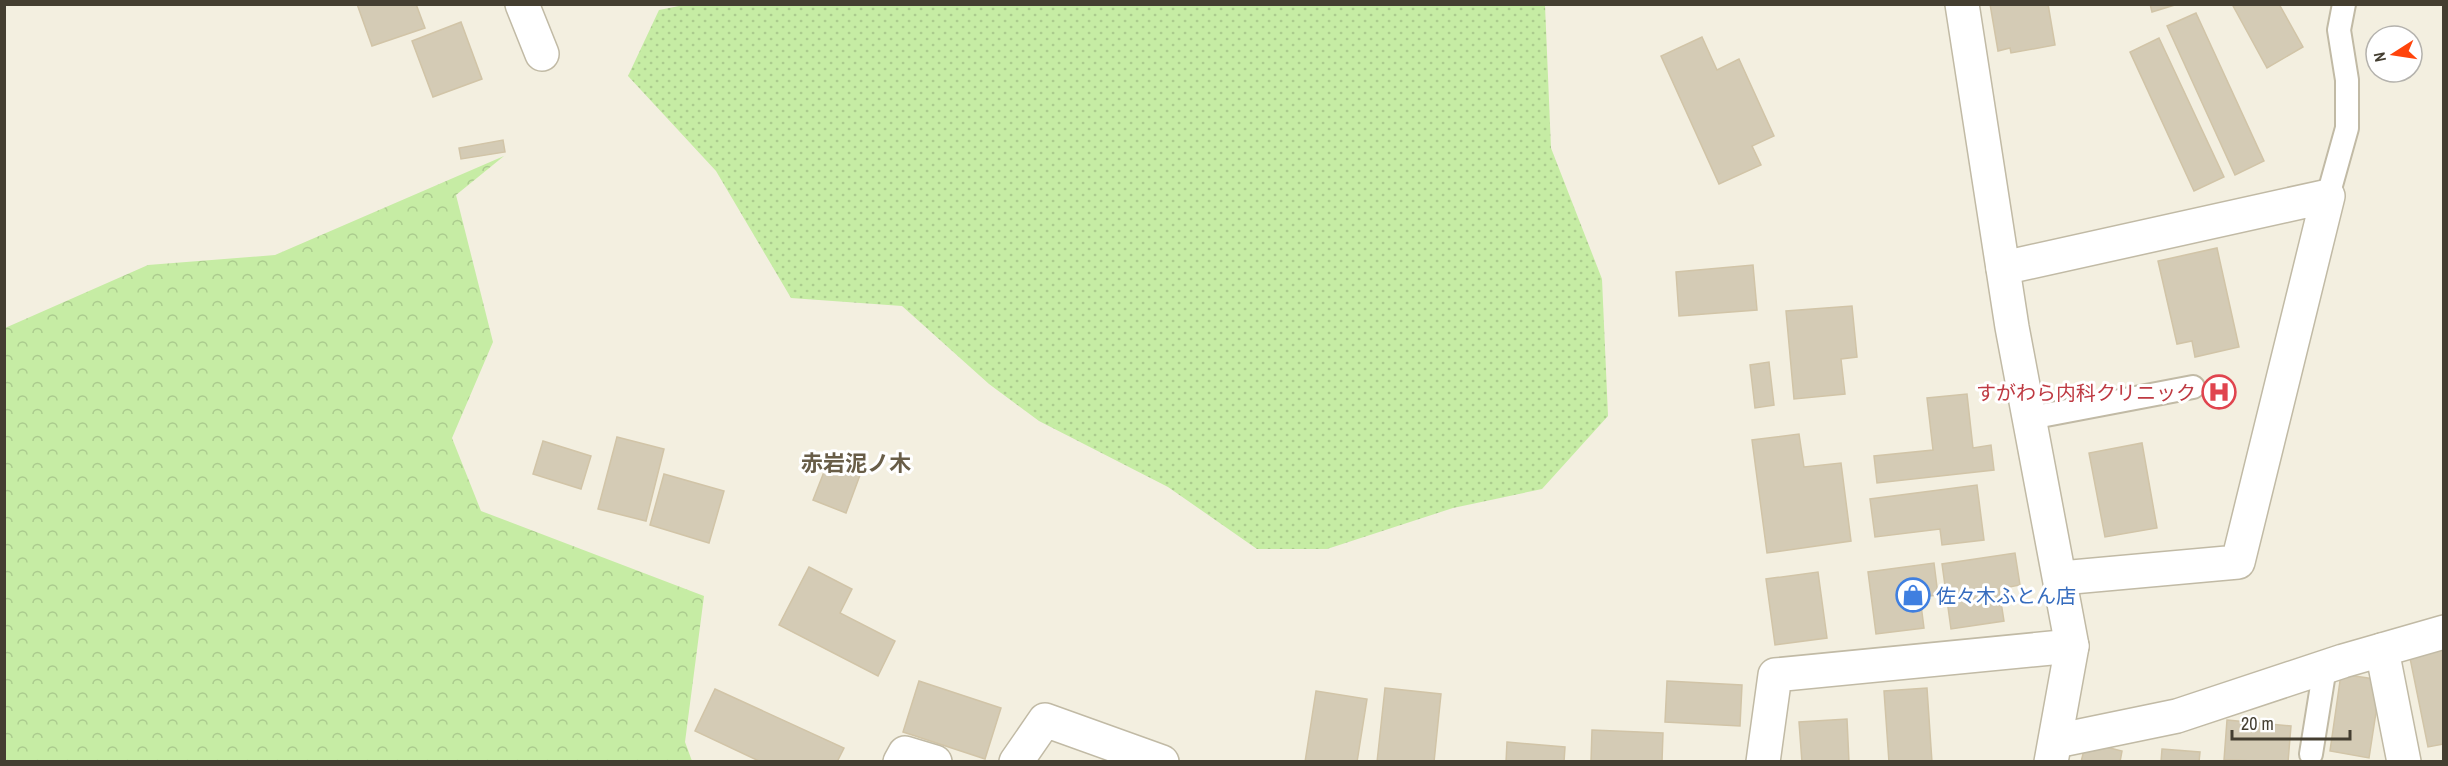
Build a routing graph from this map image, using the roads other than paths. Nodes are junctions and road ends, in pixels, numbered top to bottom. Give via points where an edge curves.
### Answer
1 (522, 4) edge
2 (1962, 4) edge
3 (2344, 4) edge
4 (542, 54) dead end
5 (2328, 196) junction
6 (2003, 268) junction
7 (2193, 387) dead end
8 (2031, 418) junction
9 (2061, 578) junction
10 (2444, 633) edge
11 (2072, 646) junction
12 (2382, 650) junction
13 (2325, 667) junction
14 (2053, 751) edge
15 (2311, 754) dead end
16 (900, 762) edge
17 (935, 762) edge
18 (1016, 762) edge
19 (1162, 762) edge
20 (1762, 762) edge
21 (2404, 762) edge

1 - 4 street
2 - 6 street
3 - 5 lane via 2339,30 2347,80 2347,128
5 - 6 street
5 - 9 street via 2238,562
6 - 8 street
7 - 8 lane
8 - 9 street
9 - 11 street
10 - 12 street
11 - 14 street
11 - 20 street via 1774,675
12 - 13 street
12 - 21 street
13 - 14 street via 2177,716
13 - 15 lane
16 - 17 street via 905,753
18 - 19 street via 1044,720

